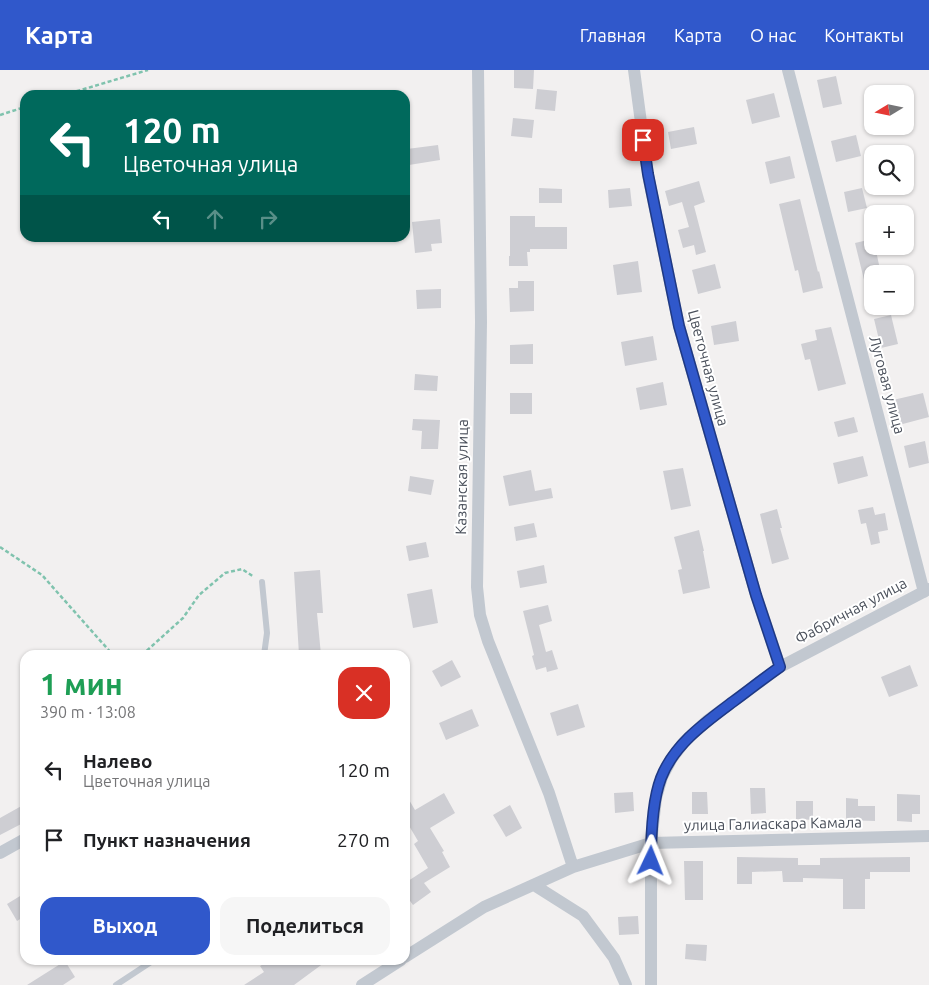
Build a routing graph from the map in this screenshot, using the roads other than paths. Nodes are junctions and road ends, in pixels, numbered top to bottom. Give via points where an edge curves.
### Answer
1 (478, 70) edge
2 (634, 70) edge
3 (788, 70) edge
4 (262, 582) road end
5 (926, 590) edge
6 (265, 650) edge
7 (780, 667) junction
8 (929, 836) edge
9 (20, 842) edge
10 (651, 843) junction
11 (0, 853) edge
12 (572, 868) junction
13 (534, 885) junction
14 (410, 955) edge
15 (146, 965) edge
16 (393, 965) edge
17 (116, 985) edge
18 (362, 985) edge
19 (626, 985) edge
20 (651, 985) edge

1 - 12 street, Казанская улица via 477,587 480,615 549,793
2 - 7 street, Цветочная улица via 648,174 679,326 756,595
3 - 5 street, Луговая улица
4 - 6 lane via 267,633
5 - 7 street, Фабричная улица
7 - 10 street, Фабричная улица via 708,720 672,758 656,798
8 - 10 street, улица Галиаскара Камала
9 - 11 street
10 - 12 street, улица Галиаскара Камала
10 - 20 street
12 - 13 street, улица Галиаскара Камала
13 - 14 street, улица Галиаскара Камала via 484,907
13 - 19 street via 584,916 614,958
15 - 17 lane
16 - 18 street

